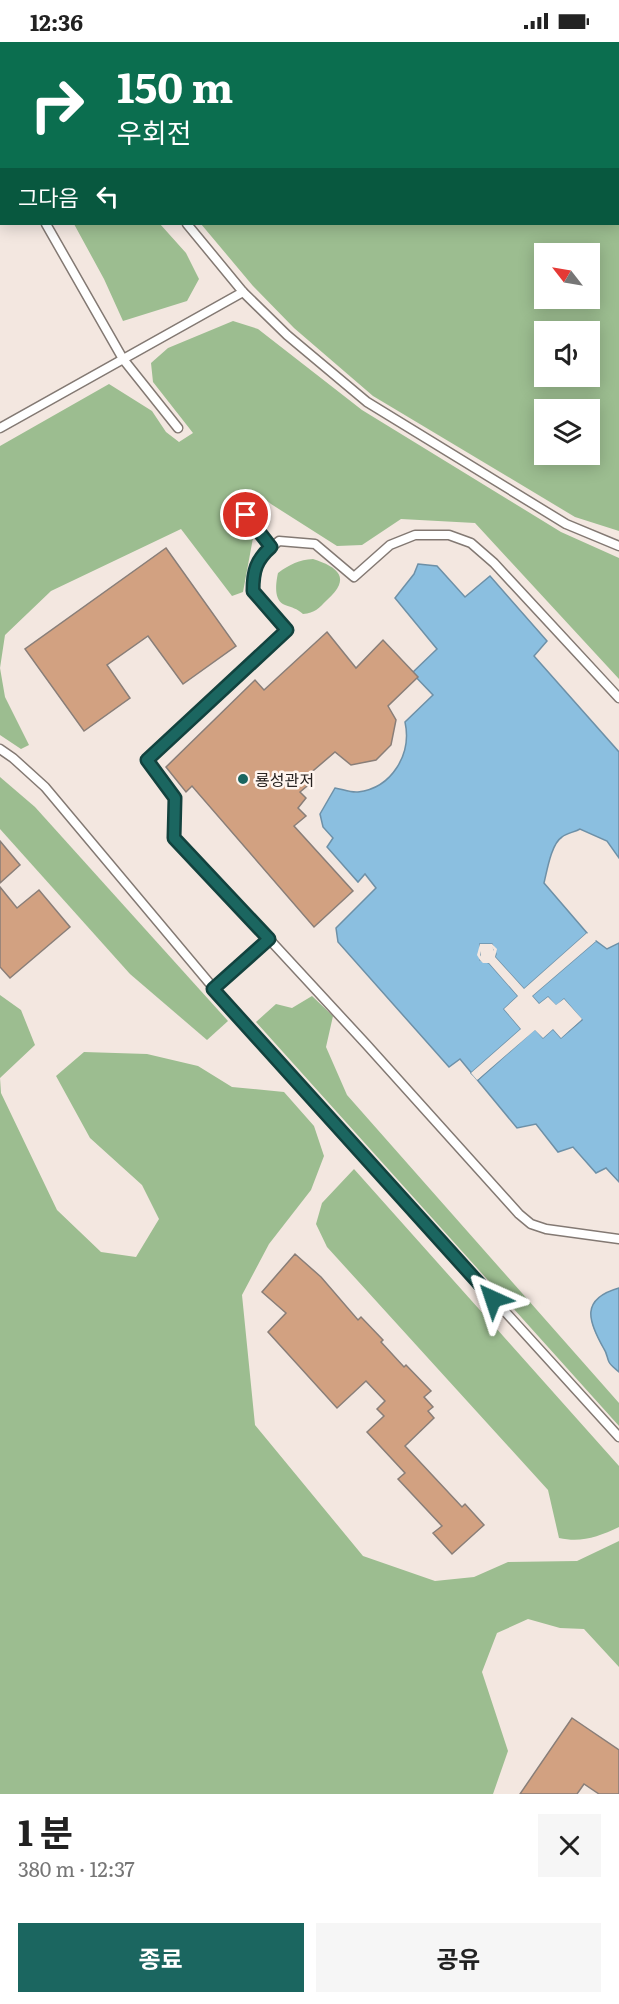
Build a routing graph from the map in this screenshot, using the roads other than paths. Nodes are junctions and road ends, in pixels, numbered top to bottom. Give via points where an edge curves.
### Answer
1 (47, 225) edge
2 (188, 225) edge
3 (243, 292) junction
4 (123, 359) junction
5 (178, 428) dead end
6 (0, 429) edge
7 (246, 515) dead end
8 (619, 546) edge
9 (271, 547) junction
10 (619, 698) edge
11 (0, 749) edge
12 (269, 939) junction
13 (213, 989) junction
14 (619, 1239) edge
15 (619, 1437) edge

1 - 4 lane
2 - 3 lane
3 - 4 lane
3 - 8 lane via 367,402 566,524
4 - 5 lane
4 - 6 lane
7 - 9 lane
9 - 10 lane via 279,541 315,544 354,578 390,545 415,535 449,535 471,543 494,562
9 - 12 lane via 260,557 253,591 287,630 147,760 175,798 174,838
11 - 13 lane via 45,787
12 - 13 lane
12 - 14 lane via 525,1219 546,1229
13 - 15 lane

